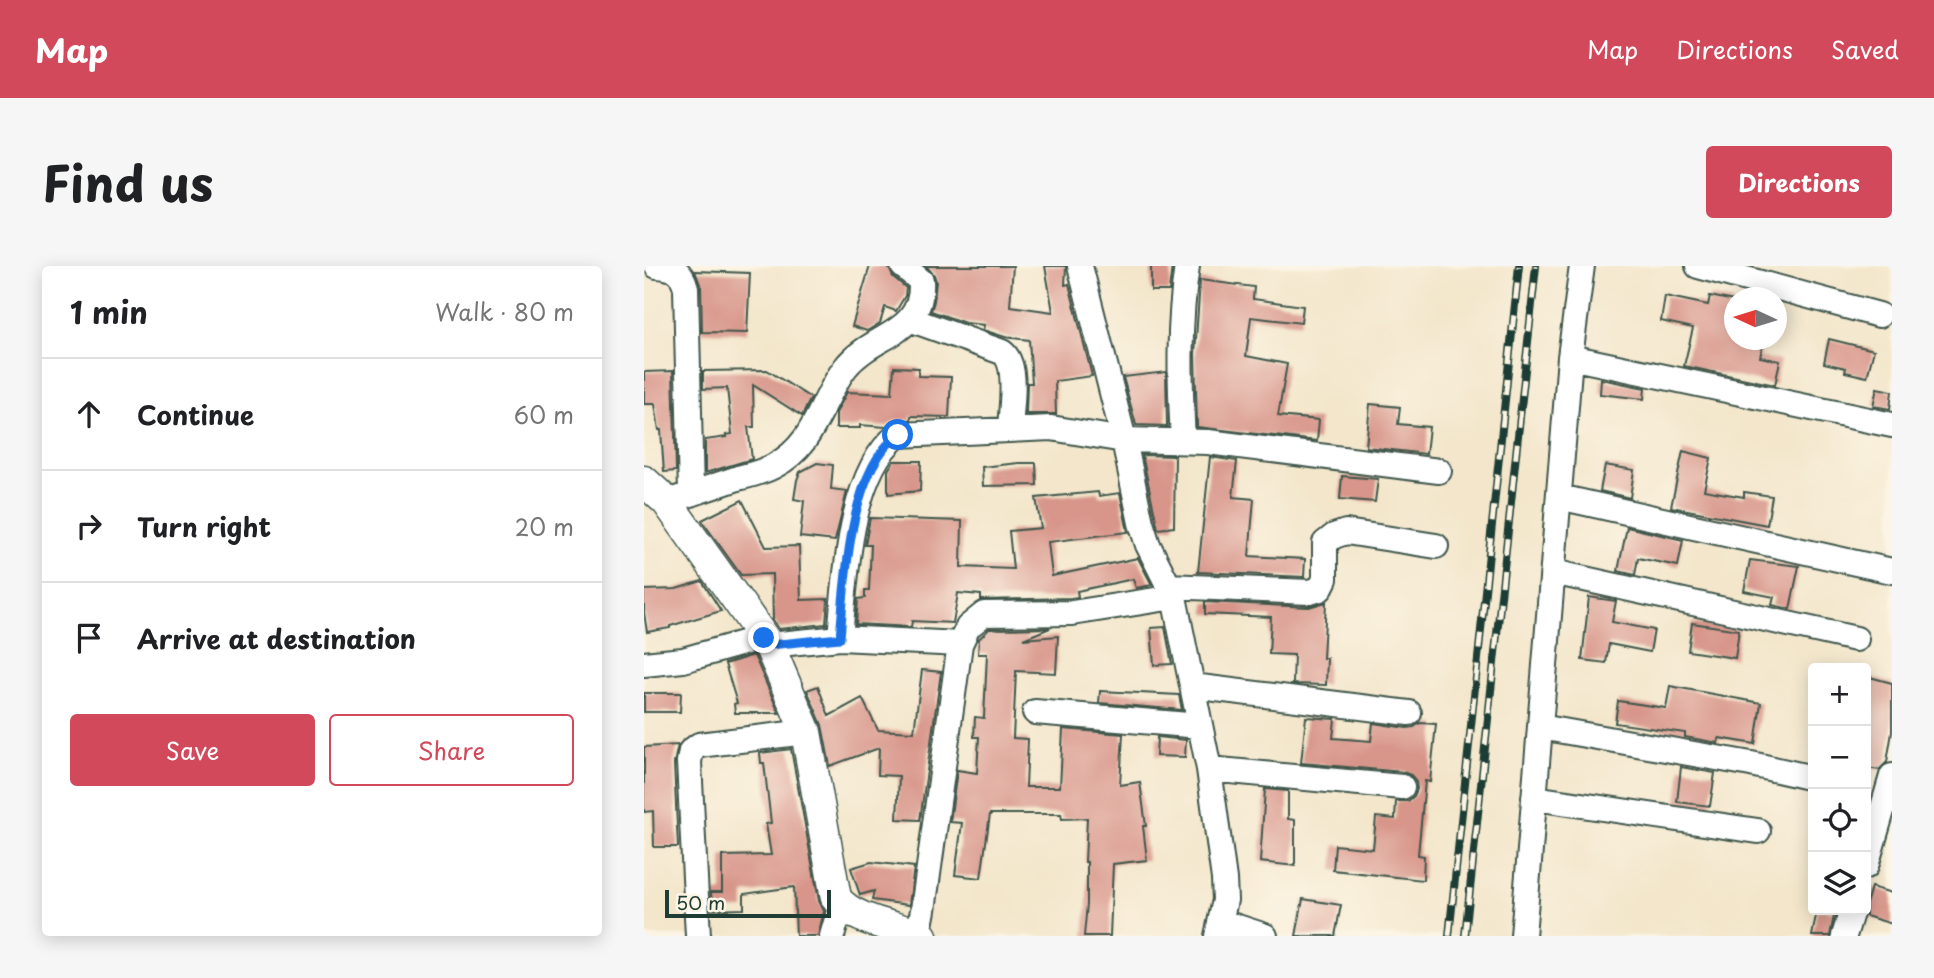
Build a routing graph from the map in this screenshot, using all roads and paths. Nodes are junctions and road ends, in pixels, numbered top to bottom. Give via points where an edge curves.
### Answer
1 (657, 266) edge
2 (903, 266) edge
3 (1080, 266) edge
4 (1187, 266) edge
5 (1582, 266) edge
6 (1698, 266) edge
7 (1879, 315) dead end
8 (912, 320) junction
9 (1570, 356) junction
10 (1892, 425) edge
11 (1010, 428) junction
12 (1124, 440) junction
13 (1183, 442) junction
14 (1439, 471) dead end
15 (644, 481) edge
16 (1559, 497) junction
17 (679, 498) junction
18 (1436, 546) dead end
19 (1892, 571) edge
20 (1553, 572) junction
21 (1171, 591) junction
22 (840, 638) junction
23 (1856, 639) dead end
24 (767, 641) junction
25 (960, 645) junction
26 (644, 664) edge
27 (1192, 687) junction
28 (1035, 712) dead end
29 (1409, 713) dead end
30 (1199, 726) junction
31 (1540, 727) junction
32 (806, 732) junction
33 (1209, 769) junction
34 (1808, 777) edge
35 (1402, 787) dead end
36 (1884, 789) edge
37 (1534, 798) junction
38 (1758, 831) dead end
39 (1869, 852) edge
40 (841, 905) junction
41 (1850, 915) edge
42 (1219, 929) edge
43 (919, 935) edge
44 (698, 936) edge
45 (832, 936) edge
46 (1265, 936) edge
47 (1523, 936) edge
48 (1844, 936) edge

1 - 17 street via 678,271 687,288
2 - 8 street via 921,281 922,296
3 - 12 street
4 - 13 street via 1179,368
5 - 9 street
6 - 7 street
8 - 11 street via 1009,357
8 - 17 street via 862,351 845,368 808,437 790,455 772,467
9 - 10 street
9 - 16 street
11 - 12 street via 1051,428
11 - 22 street via 898,435 886,444 861,496 849,537
12 - 13 street
12 - 21 street via 1141,523
13 - 14 street
15 - 17 street
16 - 19 street
16 - 20 street
17 - 24 street
18 - 21 street via 1346,532 1325,543 1325,579 1320,589
20 - 23 street
20 - 31 street
21 - 25 street via 1072,613 984,614 968,627
21 - 27 street
22 - 24 street
22 - 25 street
24 - 26 street
24 - 32 street
25 - 43 street
27 - 29 street
27 - 30 street
28 - 30 street
30 - 33 street
31 - 34 street
31 - 37 street
32 - 40 street via 836,898
32 - 44 street via 699,745 691,751
33 - 35 street
33 - 42 street via 1224,879
36 - 39 street
37 - 38 street
37 - 47 street
40 - 43 street
40 - 45 street
41 - 48 street
42 - 46 street

